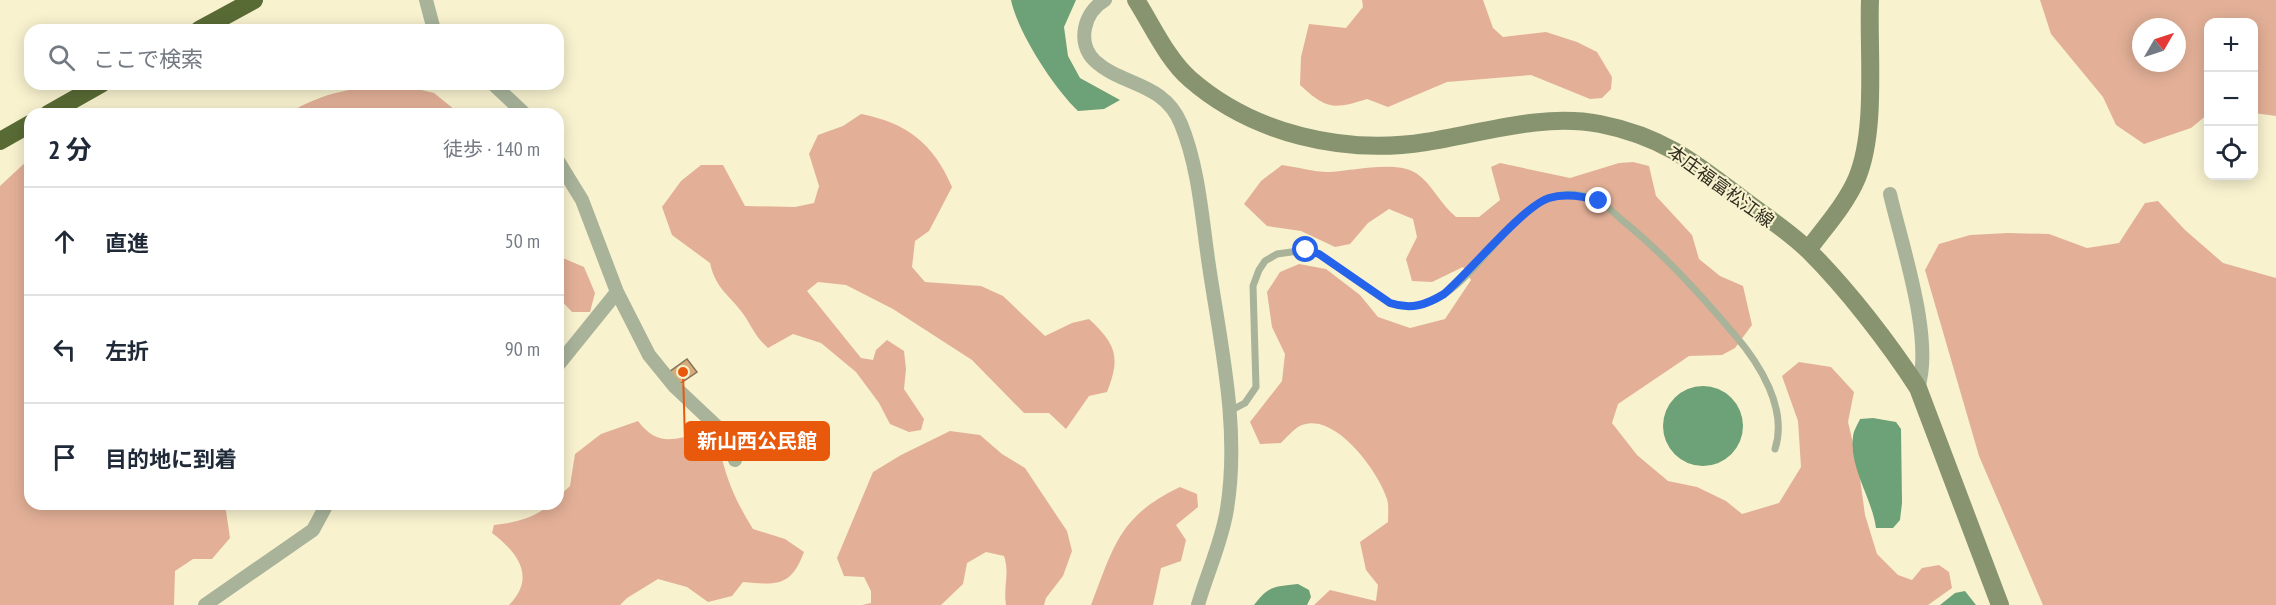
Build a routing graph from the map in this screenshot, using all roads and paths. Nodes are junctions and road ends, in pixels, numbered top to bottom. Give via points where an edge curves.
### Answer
1 (241, 0) edge
2 (255, 0) edge
3 (426, 0) edge
4 (1105, 0) edge
5 (1136, 0) edge
6 (1870, 0) edge
7 (203, 24) edge
8 (210, 24) edge
9 (432, 24) edge
10 (90, 90) edge
11 (499, 90) edge
12 (59, 108) edge
13 (519, 108) edge
14 (24, 127) edge
15 (0, 141) edge
16 (564, 170) edge
17 (1890, 194) dead end
18 (1808, 250) junction
19 (617, 292) junction
20 (564, 358) edge
21 (1918, 388) junction
22 (1230, 411) junction
23 (1774, 449) dead end
24 (735, 460) dead end
25 (324, 510) edge
26 (205, 605) edge
27 (1198, 605) edge
28 (2000, 605) edge

1 - 7 highway
2 - 8 highway
3 - 9 street
4 - 22 street via 1096,5 1086,20 1084,34 1095,61 1168,102 1181,123 1195,175
5 - 18 main road, 本庄福富松江線 via 1188,77 1254,120 1299,135 1381,147 1554,120 1638,133 1676,150
6 - 18 main road via 1866,145 1857,178
10 - 12 highway
11 - 13 street
14 - 15 highway
16 - 19 street via 582,200
17 - 21 street via 1922,337 1923,373
18 - 21 main road, 本庄福富松江線
19 - 20 street
19 - 24 street via 649,355 675,387 727,436
21 - 28 main road, 本庄福富松江線
22 - 23 lane via 1245,403 1256,387 1253,286 1265,261 1277,254 1306,250 1319,254 1390,303 1403,307 1428,304 1460,281 1530,209 1548,198 1581,195 1599,201 1647,240 1751,354 1777,415 1779,434
22 - 27 street via 1232,454 1227,510
25 - 26 street via 313,530

